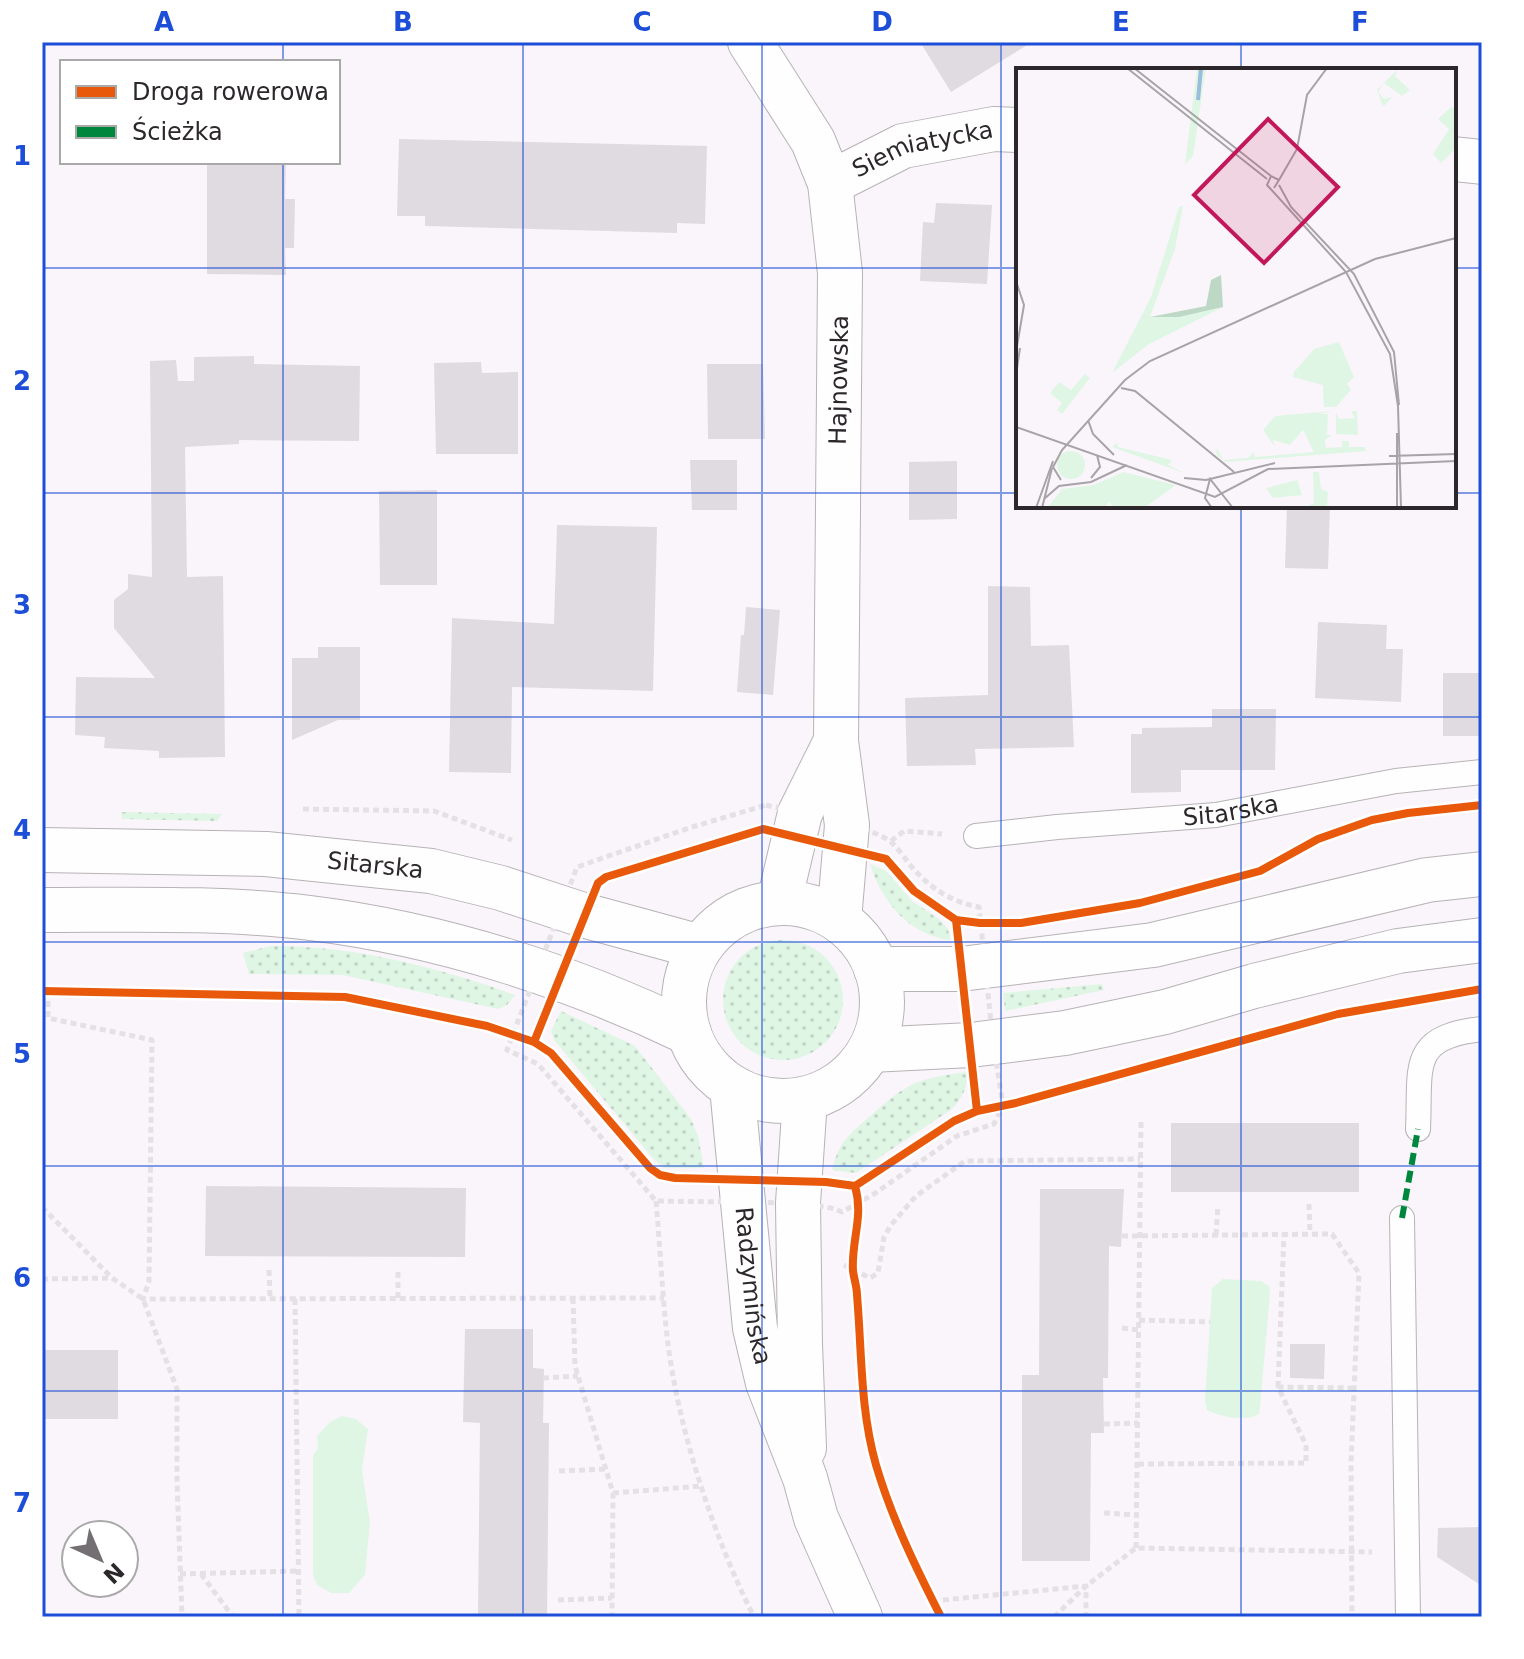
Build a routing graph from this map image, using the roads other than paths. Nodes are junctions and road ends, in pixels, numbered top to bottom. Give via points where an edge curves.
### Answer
1 (750, 42) edge
2 (1016, 130) edge
3 (1456, 159) edge
4 (1482, 162) edge
5 (830, 183) junction
6 (836, 741) junction
7 (1482, 772) edge
8 (976, 836) road end
9 (42, 850) edge
10 (1482, 874) edge
11 (779, 902) junction
12 (42, 910) edge
13 (839, 920) junction
14 (1482, 940) edge
15 (700, 947) junction
16 (876, 969) junction
17 (1482, 1029) edge
18 (689, 1033) junction
19 (870, 1050) junction
20 (732, 1087) junction
21 (805, 1099) junction
22 (1418, 1129) dead end
23 (1402, 1218) dead end
24 (805, 1478) junction
25 (860, 1617) edge
26 (1408, 1617) edge

1 - 5 street, Hajnowska via 813,141
2 - 5 street, Siemiatycka via 994,129 903,146
3 - 4 street
5 - 6 street, Hajnowska via 840,273
6 - 11 street, Hajnowska via 800,813
6 - 13 street, Hajnowska via 847,825
7 - 8 lane, Sitarska via 1396,781 1216,815
9 - 15 street, Sitarska via 266,854 431,871
10 - 16 street via 1427,880 1153,945 972,968
11 - 13 street via 810,906
11 - 15 street via 748,909 721,924
12 - 18 street via 310,918 380,929 536,972
13 - 16 street via 855,933
14 - 19 street via 1398,951 1065,1033
15 - 18 street via 687,974 683,1003
16 - 19 street via 882,997
17 - 22 lane via 1453,1032 1426,1051
18 - 20 street via 706,1064
19 - 21 street via 831,1088
20 - 21 street via 755,1097
20 - 24 street, Radzymińska via 755,1328 768,1383
21 - 24 street, Radzymińska via 800,1192
23 - 26 lane
24 - 25 street, Radzymińska via 816,1518

